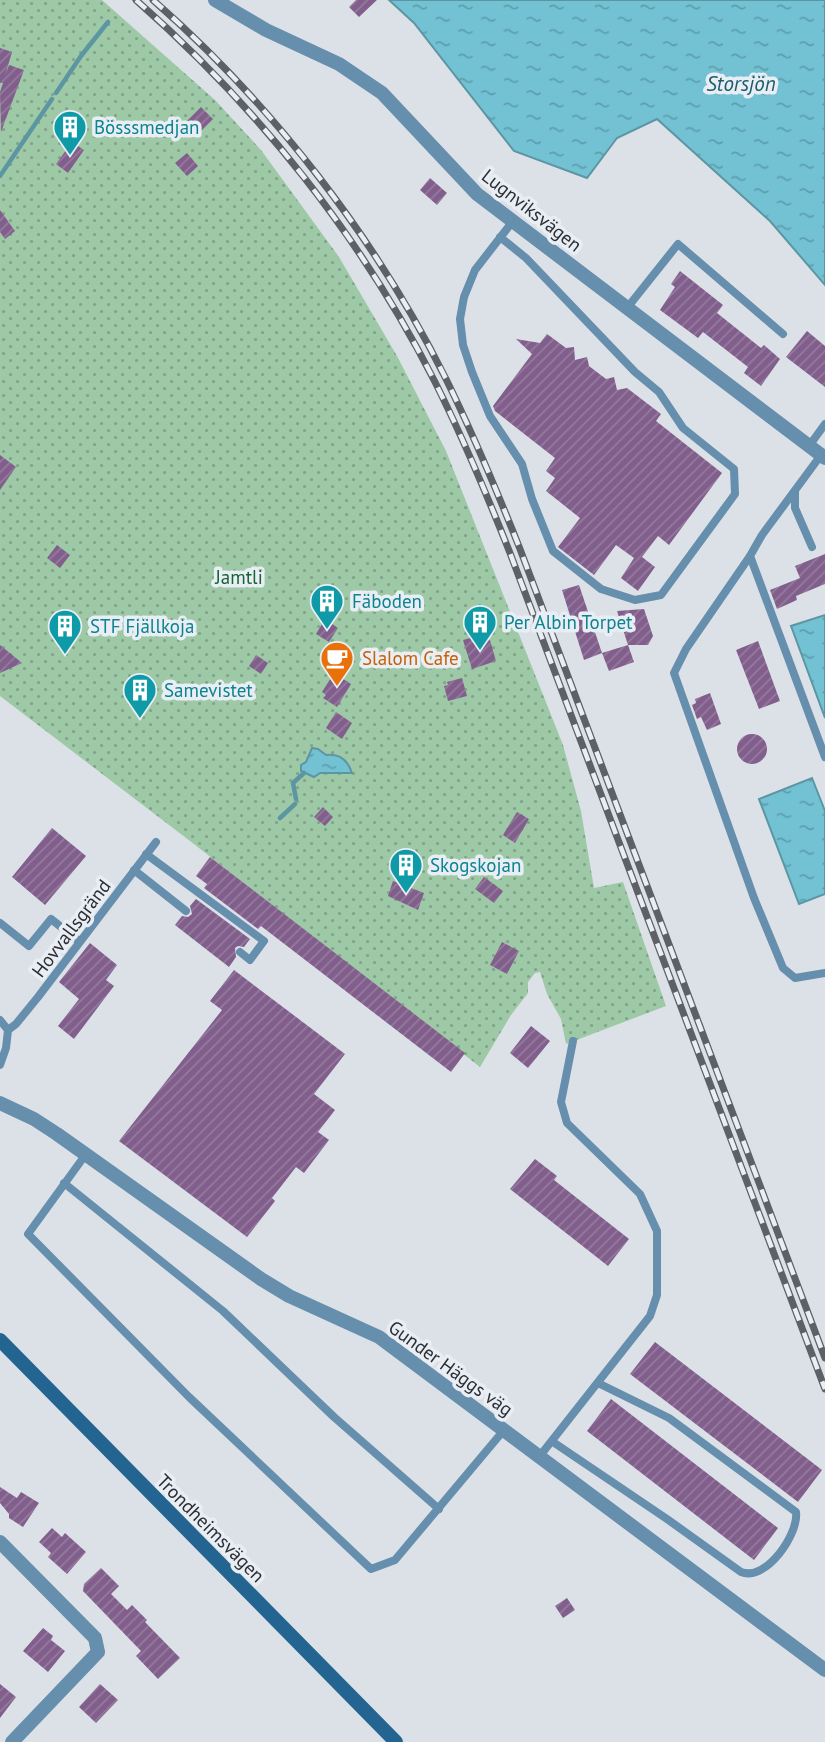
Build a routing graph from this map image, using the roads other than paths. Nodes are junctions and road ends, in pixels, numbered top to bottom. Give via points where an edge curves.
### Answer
1 (215, 0) edge
2 (513, 221) junction
3 (500, 237) junction
4 (627, 308) junction
5 (783, 334) dead end
6 (825, 424) edge
7 (818, 453) edge
8 (795, 492) junction
9 (812, 547) dead end
10 (750, 556) junction
11 (825, 757) edge
12 (156, 842) dead end
13 (146, 854) junction
14 (134, 870) junction
15 (186, 911) dead end
16 (0, 923) edge
17 (80, 942) junction
18 (240, 952) dead end
19 (825, 973) edge
20 (0, 1020) edge
21 (8, 1030) junction
22 (573, 1041) dead end
23 (0, 1065) edge
24 (0, 1103) edge
25 (86, 1154) junction
26 (64, 1183) junction
27 (0, 1340) edge
28 (598, 1383) junction
29 (504, 1430) junction
30 (553, 1442) junction
31 (539, 1457) junction
32 (439, 1509) junction
33 (0, 1542) edge
34 (825, 1670) edge
35 (12, 1742) edge
36 (396, 1742) edge

1 - 2 street, Lugnviksvägen via 265,30 339,64 382,93 477,194
2 - 3 lane
2 - 4 street, Lugnviksvägen
3 - 3 lane via 475,270 460,319 466,354 489,416 522,464 553,551 601,589 635,600 661,595 736,494 734,469 683,428 659,392
4 - 5 lane via 678,244
4 - 7 street, Lugnviksvägen
6 - 7 lane
7 - 8 lane
8 - 9 lane via 795,508
8 - 10 lane
10 - 11 lane
10 - 19 lane via 674,673 783,968 795,978
12 - 13 lane, Hovvallsgränd
13 - 14 lane, Hovvallsgränd
13 - 18 lane via 264,941 250,960
14 - 15 lane
14 - 17 lane, Hovvallsgränd
16 - 17 lane via 29,946 51,919
17 - 21 lane, Hovvallsgränd
20 - 21 lane
21 - 23 lane, Hovvallsgränd
22 - 28 lane via 561,1102 567,1123 640,1194 657,1231 657,1295 650,1316
24 - 25 street, Gunder Häggs väg via 34,1119
25 - 26 lane
25 - 29 street, Gunder Häggs väg via 261,1279 379,1337
26 - 32 lane via 223,1311
26 - 32 lane via 28,1234 189,1397 371,1569 395,1560
27 - 36 main road, Trondheimsvägen
28 - 30 lane
28 - 30 lane via 669,1418 796,1512 797,1522 776,1557 757,1573 741,1572
29 - 31 street, Gunder Häggs väg
29 - 32 lane
30 - 31 lane
31 - 34 street, Gunder Häggs väg
33 - 35 street via 95,1638 98,1652

